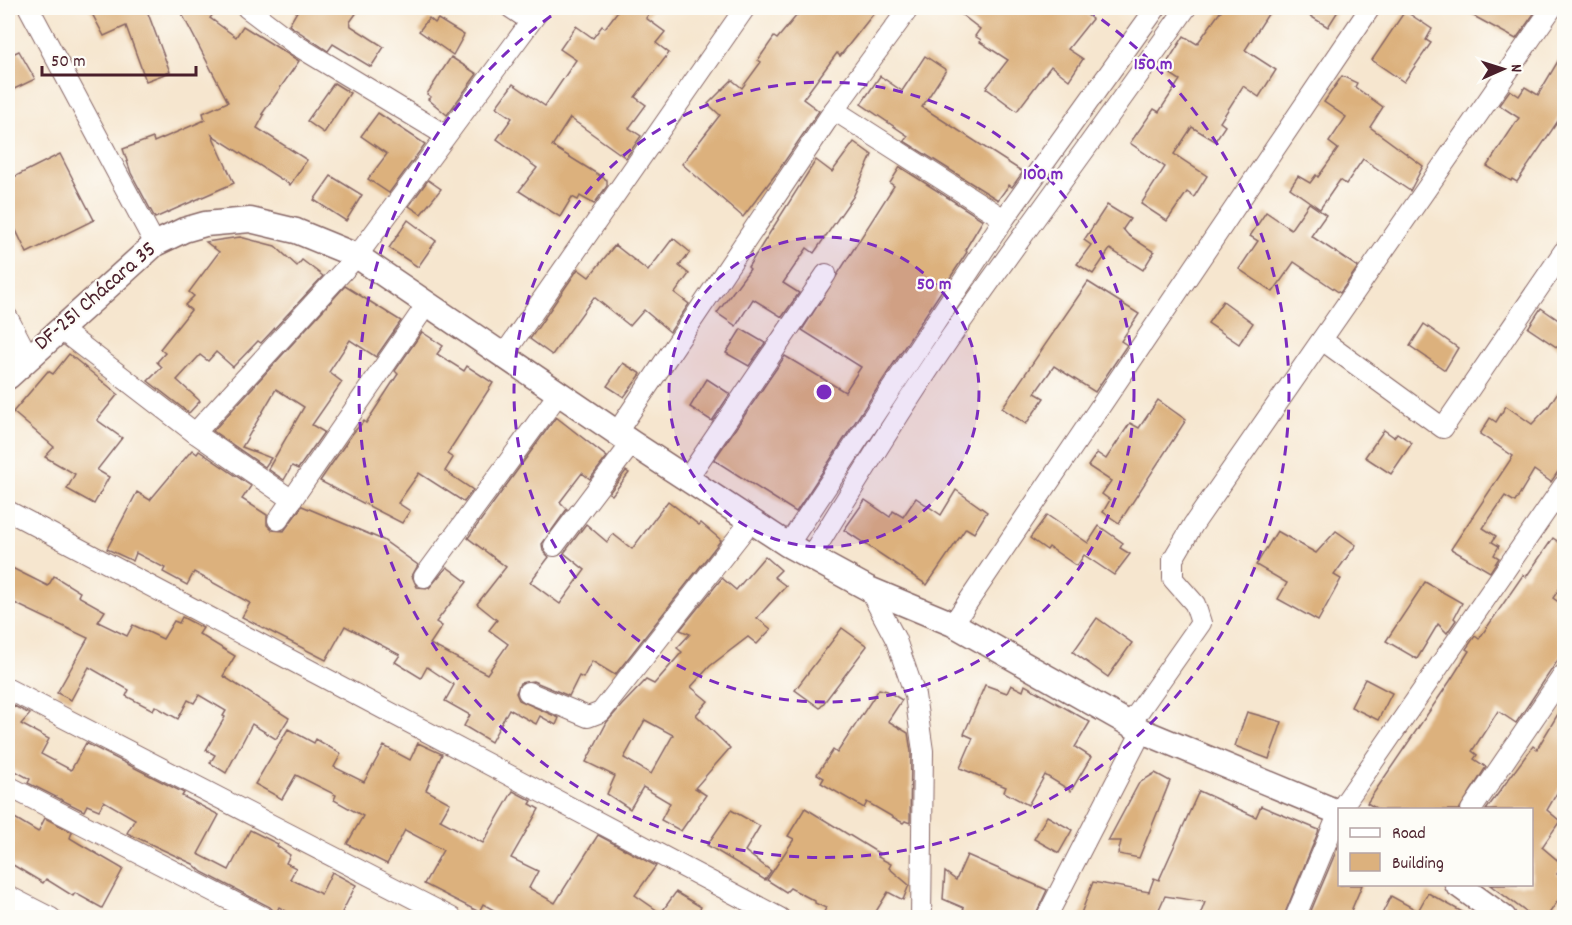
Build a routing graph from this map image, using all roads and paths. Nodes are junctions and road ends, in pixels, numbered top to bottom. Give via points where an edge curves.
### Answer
1 (29, 8) edge
2 (247, 8) edge
3 (511, 8) edge
4 (745, 8) edge
5 (909, 8) edge
6 (1156, 8) edge
7 (1186, 8) edge
8 (1370, 8) edge
9 (1552, 8) edge
10 (535, 14) edge
11 (834, 110) junction
12 (445, 135) junction
13 (1004, 219) junction
14 (155, 244) junction
15 (1564, 251) edge
16 (357, 256) junction
17 (825, 274) dead end
18 (427, 304) junction
19 (8, 318) edge
20 (60, 329) junction
21 (1322, 340) junction
22 (28, 356) junction
23 (503, 356) junction
24 (8, 377) edge
25 (559, 393) junction
26 (195, 433) junction
27 (624, 437) junction
28 (687, 479) junction
29 (1564, 485) edge
30 (292, 500) junction
31 (8, 511) edge
32 (278, 520) dead end
33 (751, 521) junction
34 (788, 545) junction
35 (554, 546) dead end
36 (811, 556) junction
37 (424, 577) dead end
38 (869, 590) junction
39 (953, 624) junction
40 (1564, 674) edge
41 (8, 689) edge
42 (528, 693) dead end
43 (1136, 727) junction
44 (8, 786) edge
45 (1341, 808) edge
46 (1472, 808) edge
47 (1338, 811) edge
48 (1338, 813) edge
49 (1458, 886) edge
50 (8, 896) edge
51 (1499, 915) edge
52 (51, 918) edge
53 (265, 918) edge
54 (452, 918) edge
55 (780, 918) edge
56 (921, 918) edge
57 (1046, 918) edge
58 (1295, 918) edge

1 - 14 street
2 - 12 street via 296,45
3 - 10 street
4 - 23 street
5 - 11 street
6 - 13 street
7 - 36 street via 965,316
8 - 39 street
9 - 21 street
10 - 12 street
11 - 13 street
11 - 27 street
12 - 16 street
13 - 34 street
14 - 16 street, DF-251 Chácara 35 via 205,224 250,220 270,223
14 - 20 street, DF-251 Chácara 35
15 - 21 street via 1443,428
16 - 18 street, DF-251 Chácara 35
16 - 26 street
17 - 28 street
18 - 23 street, DF-251 Chácara 35
18 - 30 street
19 - 22 street
20 - 22 street, DF-251 Chácara 35
20 - 26 street
21 - 43 street via 1173,559 1173,579 1196,604 1201,623
22 - 24 street, DF-251 Chácara 35
23 - 25 street, DF-251 Chácara 35
25 - 27 street, DF-251 Chácara 35
25 - 37 street
26 - 30 street
27 - 28 street, DF-251 Chácara 35
27 - 35 street
28 - 33 street, DF-251 Chácara 35
29 - 45 street
30 - 32 street
31 - 55 street
33 - 34 street, DF-251 Chácara 35
33 - 42 street via 601,712 588,717
34 - 36 street, DF-251 Chácara 35
36 - 38 street, DF-251 Chácara 35
38 - 39 street, DF-251 Chácara 35
38 - 56 street via 896,640 915,696 923,751
39 - 43 street, DF-251 Chácara 35
40 - 46 street
41 - 54 street
43 - 47 street, DF-251 Chácara 35
43 - 57 street
44 - 53 street
48 - 58 street
49 - 51 street
50 - 52 street

